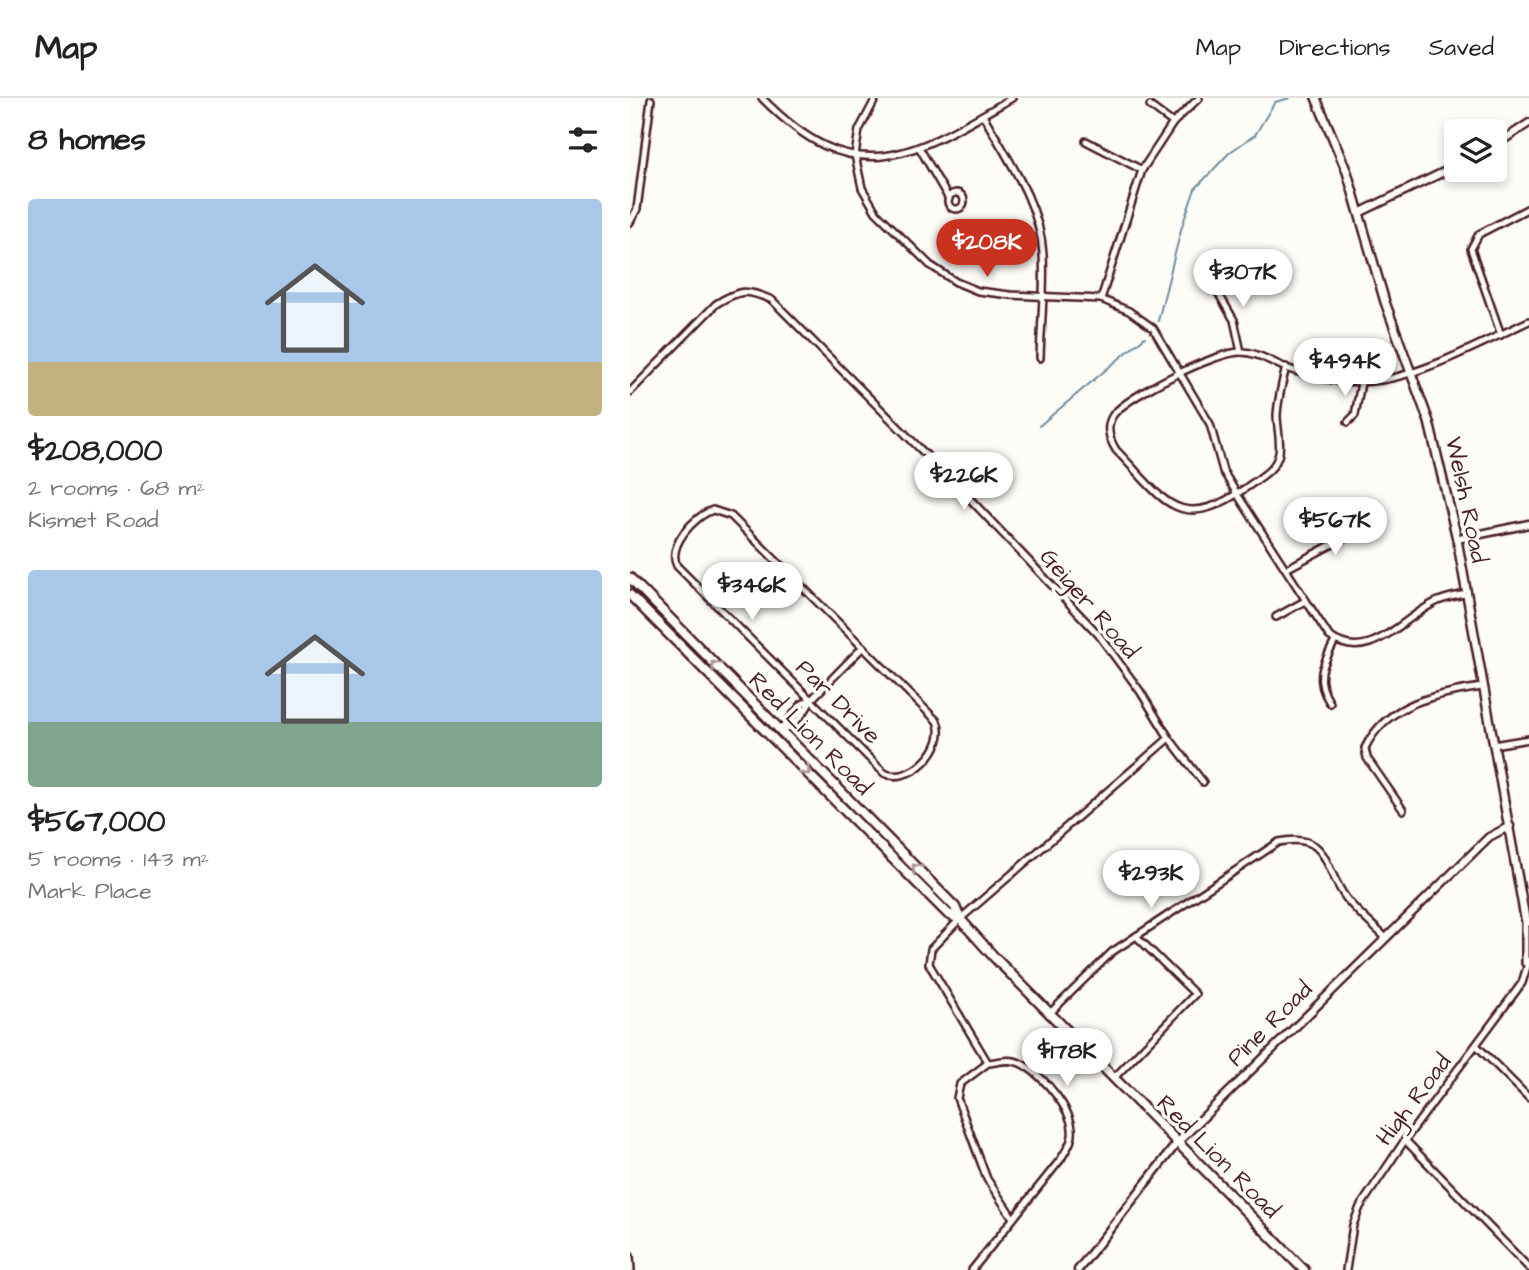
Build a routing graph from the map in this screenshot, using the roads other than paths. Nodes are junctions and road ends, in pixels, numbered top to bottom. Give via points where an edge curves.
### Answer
1 (762, 98) edge
2 (876, 98) edge
3 (1012, 98) edge
4 (1199, 98) edge
5 (1316, 98) edge
6 (651, 100) dead end
7 (1150, 106) dead end
8 (982, 115) junction
9 (1529, 122) edge
10 (1173, 123) junction
11 (1507, 137) edge
12 (1086, 141) dead end
13 (920, 149) junction
14 (855, 155) junction
15 (1142, 170) junction
16 (1444, 172) edge
17 (949, 199) dead end
18 (1529, 208) edge
19 (1361, 212) junction
20 (630, 222) edge
21 (1210, 279) dead end
22 (1042, 297) junction
23 (1101, 299) junction
24 (1529, 321) edge
25 (1501, 334) junction
26 (1241, 352) junction
27 (1040, 358) dead end
28 (1286, 368) junction
29 (1410, 371) junction
30 (1182, 372) junction
31 (1361, 383) junction
32 (630, 392) edge
33 (1348, 422) dead end
34 (1237, 494) junction
35 (1374, 522) dead end
36 (1529, 524) edge
37 (1457, 539) junction
38 (1286, 569) junction
39 (630, 578) edge
40 (1465, 594) junction
41 (630, 595) edge
42 (1305, 601) junction
43 (1276, 617) dead end
44 (1335, 641) junction
45 (863, 647) junction
46 (1482, 687) junction
47 (811, 700) junction
48 (1330, 703) dead end
49 (780, 732) junction
50 (1169, 738) junction
51 (772, 739) junction
52 (1529, 739) edge
53 (1493, 745) junction
54 (1203, 782) dead end
55 (1403, 810) dead end
56 (1510, 826) junction
57 (960, 919) junction
58 (1527, 920) edge
59 (1136, 936) junction
60 (1386, 938) junction
61 (1529, 960) edge
62 (1524, 969) junction
63 (1050, 1013) junction
64 (1477, 1046) junction
65 (988, 1063) junction
66 (1114, 1079) junction
67 (1529, 1098) edge
68 (1405, 1140) junction
69 (1177, 1143) junction
70 (1013, 1218) junction
71 (630, 1255) edge
72 (1529, 1268) edge
73 (631, 1270) edge
74 (972, 1270) edge
75 (1078, 1270) edge
76 (1304, 1270) edge
77 (1346, 1270) edge

1 - 14 street via 804,136
2 - 14 street via 859,130
3 - 8 street
4 - 10 street
5 - 19 main road, Welsh Road
6 - 20 street via 637,209
7 - 10 street
8 - 13 street
8 - 22 street via 1032,205 1043,253
9 - 11 street
10 - 15 street
12 - 15 street
13 - 14 street via 888,156
13 - 17 street
14 - 22 street via 862,188 876,212 930,265 978,291
15 - 23 street
16 - 19 street
18 - 25 street via 1481,233 1473,243 1471,252
19 - 29 main road, Welsh Road via 1385,302
21 - 26 street via 1234,320
22 - 23 street
22 - 27 street
23 - 30 street via 1153,328
24 - 25 street
25 - 29 street
26 - 28 street
26 - 30 street via 1208,359
28 - 31 street
28 - 34 street via 1278,398 1279,453 1268,472
29 - 31 street
29 - 37 main road, Welsh Road via 1429,422
30 - 34 street via 1210,424 1223,471
30 - 34 street via 1118,410 1109,426 1110,440 1169,504 1186,512
31 - 33 street via 1355,415
32 - 50 street, Geiger Road via 731,294 751,290 772,300 1098,634
34 - 38 street
35 - 38 street
36 - 37 street
37 - 40 main road, Welsh Road
38 - 42 street
49 -> 39 main road, Red Lion Road
40 - 44 street via 1435,602 1372,644 1348,646
40 - 46 main road, Welsh Road
41 - 51 main road, Red Lion Road
42 - 43 street
42 - 44 street
44 - 48 street via 1320,679
45 - 47 street
45 - 47 street, Par Drive via 937,721 937,747 897,778 884,773
45 - 47 street, Par Drive via 731,516 708,511 677,542 673,556 677,566
46 - 53 main road, Welsh Road
46 - 55 street via 1416,701 1375,729 1365,748 1367,758
47 - 49 street
49 - 51 street
57 -> 49 main road, Red Lion Road via 955,907
50 - 54 street, Geiger Road
50 - 57 street
51 -> 57 main road, Red Lion Road via 948,914
52 - 53 street
53 - 56 main road, Welsh Road
56 - 58 main road, Welsh Road
56 - 60 street, Pine Road via 1489,837
57 - 63 main road, Red Lion Road
57 - 65 street via 931,949 929,964
58 - 62 street
59 - 60 street via 1279,842 1306,840 1329,861 1346,899
59 - 63 street via 1112,952
59 - 66 street via 1195,994
60 - 69 street, Pine Road
61 - 62 street, High Road
62 - 64 street, High Road via 1522,983
63 - 66 main road, Red Lion Road
64 - 67 street
64 - 68 street, High Road
65 - 70 street via 960,1084 957,1098 987,1179
65 - 70 street via 1020,1063 1066,1105 1071,1123 1072,1139 1061,1159
66 - 69 main road, Red Lion Road
68 - 72 street
68 - 77 street, High Road via 1360,1207
69 - 75 street, Pine Road
69 - 76 main road, Red Lion Road
70 - 74 street
71 - 73 street

